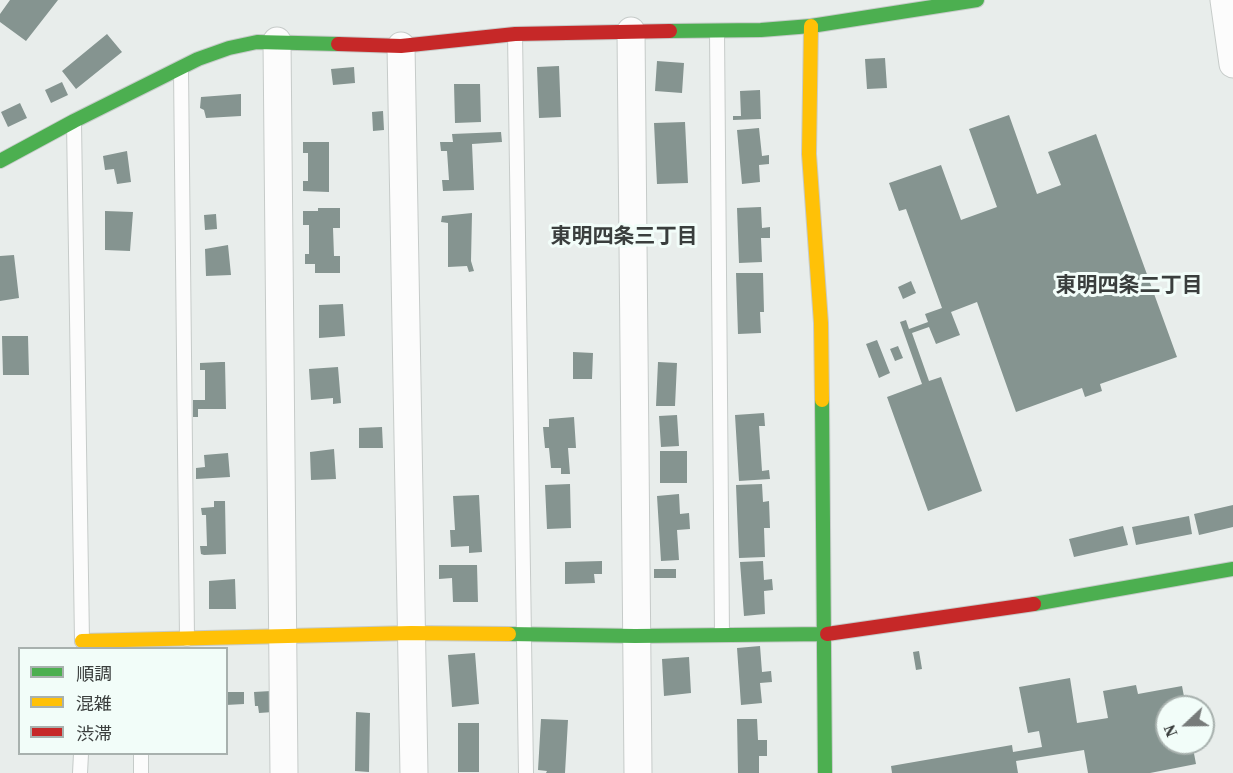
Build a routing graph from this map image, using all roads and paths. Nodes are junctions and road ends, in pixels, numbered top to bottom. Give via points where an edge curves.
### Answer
1 (977, 0) edge
2 (1224, 0) edge
3 (811, 27) junction
4 (631, 31) junction
5 (717, 31) junction
6 (515, 34) junction
7 (277, 41) junction
8 (400, 46) junction
9 (1233, 64) edge
10 (181, 68) junction
11 (74, 121) junction
12 (0, 161) edge
13 (1233, 569) edge
14 (411, 633) junction
15 (825, 634) junction
16 (524, 635) junction
17 (722, 635) junction
18 (284, 636) junction
19 (635, 636) junction
20 (184, 644) edge
21 (82, 645) edge
22 (81, 755) edge
23 (141, 755) edge
24 (80, 773) edge
25 (141, 773) edge
26 (284, 773) edge
27 (414, 773) edge
28 (526, 773) edge
29 (638, 773) edge
30 (825, 773) edge

1 - 3 street
2 - 9 street
3 - 5 street
3 - 15 street via 808,154 820,323
4 - 5 street
4 - 6 street
4 - 19 street
5 - 17 lane
6 - 8 street
6 - 16 lane
7 - 8 street
7 - 10 street via 229,48
7 - 18 street
8 - 14 street
10 - 11 street
10 - 20 lane
11 - 12 street
11 - 21 lane
13 - 15 street via 1008,609
14 - 16 street
14 - 18 street
14 - 27 street
15 - 17 street
15 - 30 street
16 - 19 street
16 - 28 lane
17 - 19 street
18 - 20 street
18 - 26 street
19 - 29 street
20 - 21 street
22 - 24 lane
23 - 25 lane

